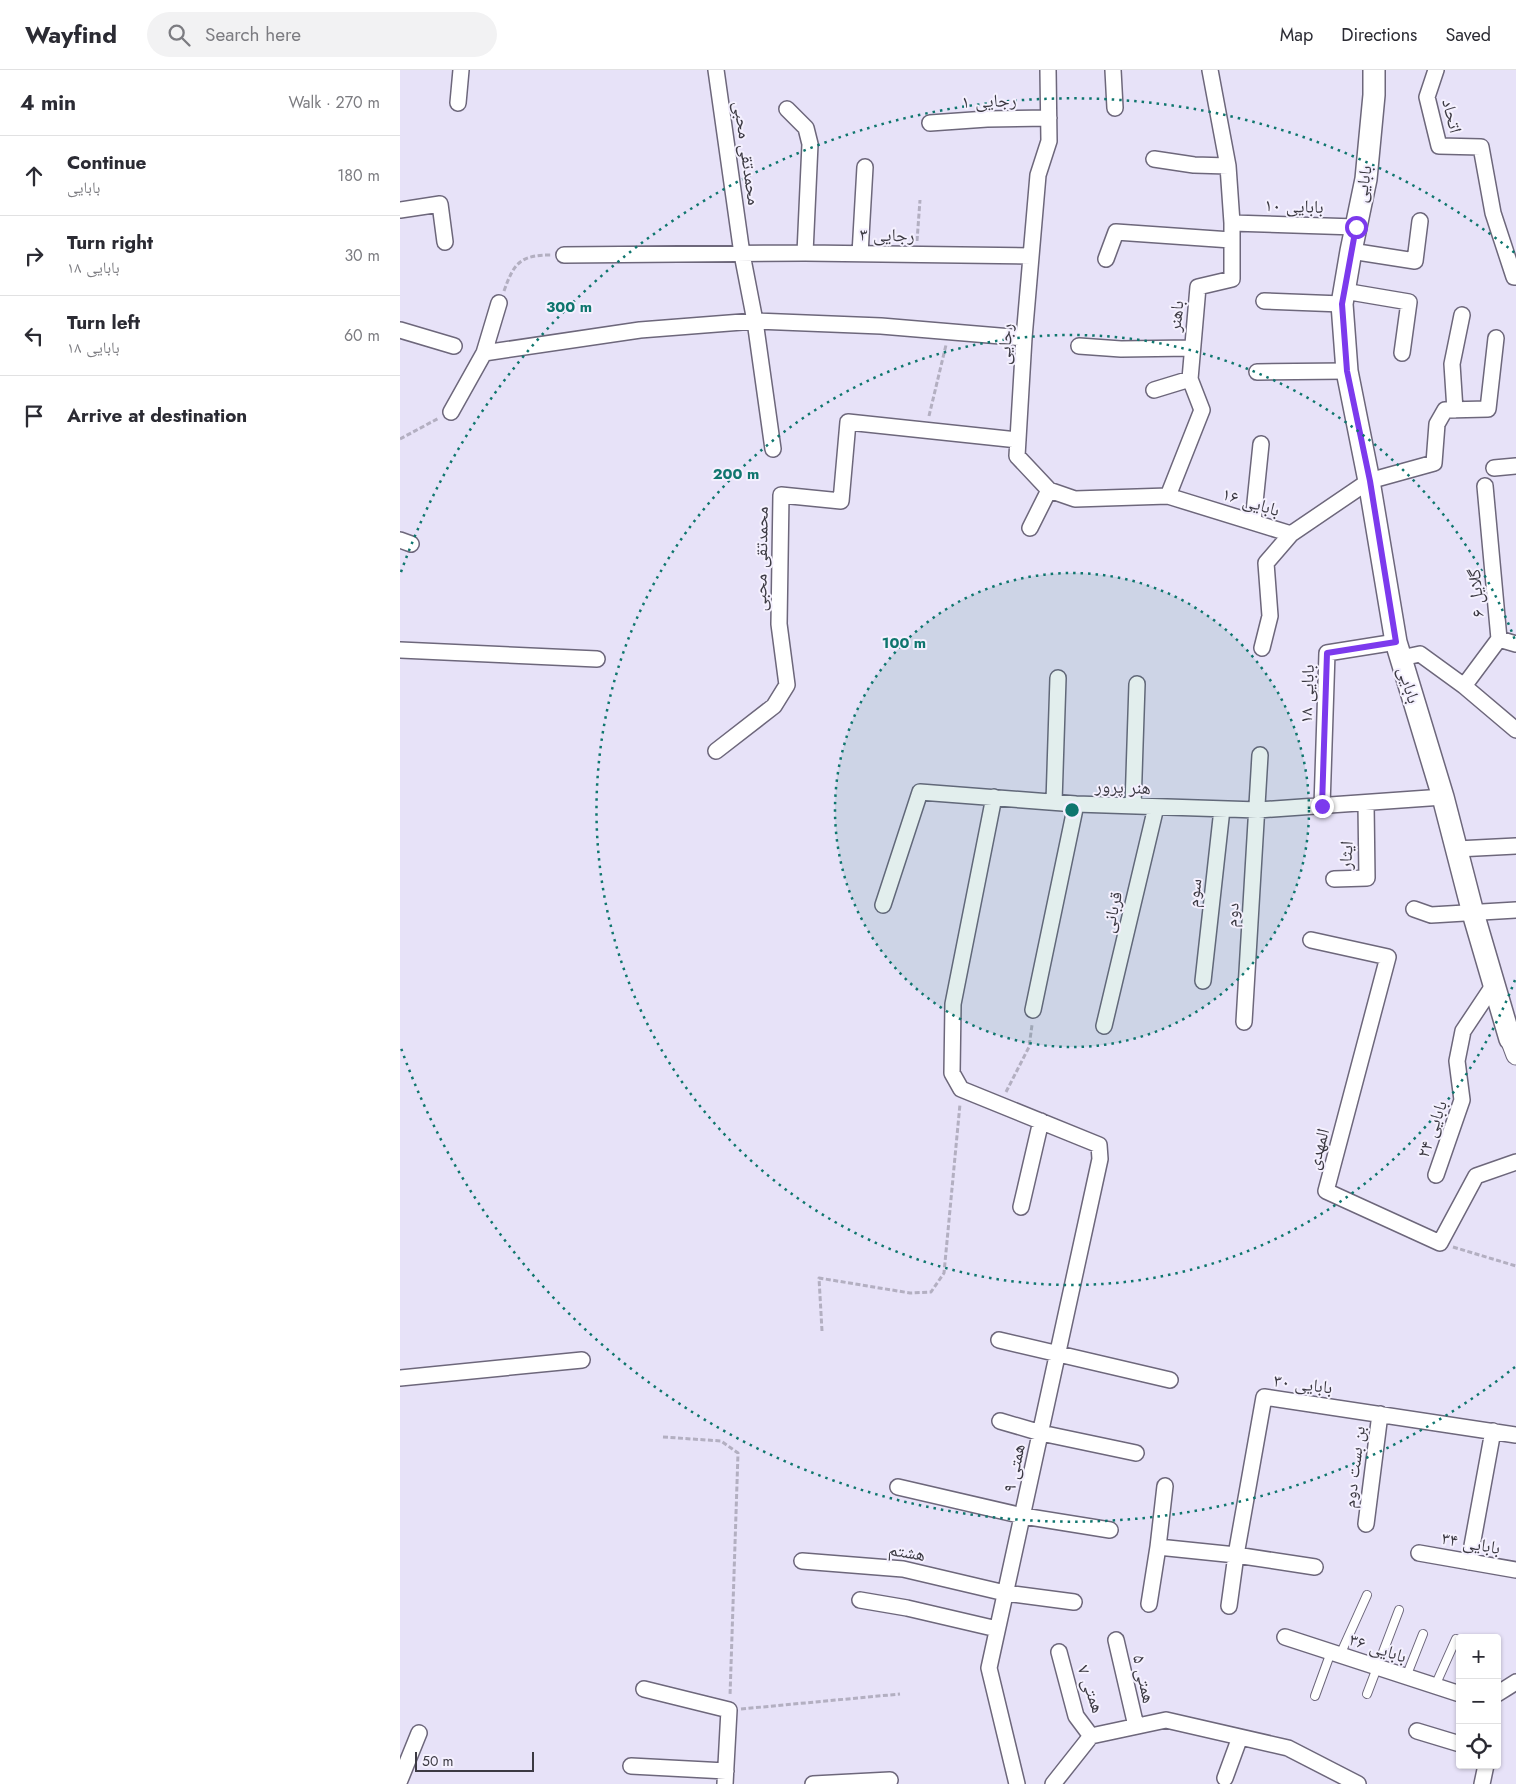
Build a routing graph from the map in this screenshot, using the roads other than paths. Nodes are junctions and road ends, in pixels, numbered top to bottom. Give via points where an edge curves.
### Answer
1 (461, 70) edge
2 (716, 70) edge
3 (1048, 70) edge
4 (1113, 70) edge
5 (1210, 70) edge
6 (1374, 70) edge
7 (1436, 70) edge
8 (458, 102) dead end
9 (1115, 108) dead end
10 (787, 109) dead end
11 (1049, 118) junction
12 (930, 123) dead end
13 (1154, 159) dead end
14 (1228, 166) junction
15 (865, 167) dead end
16 (400, 210) edge
17 (1420, 221) dead end
18 (1232, 223) junction
19 (1356, 227) junction
20 (1231, 240) junction
21 (445, 242) dead end
22 (1350, 251) junction
23 (805, 253) junction
24 (742, 254) junction
25 (860, 254) junction
26 (564, 255) road end
27 (1031, 256) junction
28 (1106, 259) dead end
29 (1516, 277) edge
30 (1343, 297) junction
31 (1264, 301) dead end
32 (499, 303) road end
33 (1462, 315) dead end
34 (755, 322) junction
35 (400, 330) edge
36 (1024, 338) junction
37 (1496, 338) dead end
38 (454, 346) dead end
39 (1079, 346) dead end
40 (1191, 348) junction
41 (1402, 352) dead end
42 (484, 353) junction
43 (1347, 371) junction
44 (1257, 372) dead end
45 (1190, 379) junction
46 (1154, 390) dead end
47 (1455, 410) junction
48 (451, 412) road end
49 (1018, 440) junction
50 (1261, 444) dead end
51 (773, 449) dead end
52 (1516, 466) edge
53 (1494, 468) dead end
54 (1370, 481) junction
55 (1485, 486) dead end
56 (1049, 490) junction
57 (1168, 496) junction
58 (1253, 522) junction
59 (1030, 528) dead end
60 (1291, 534) junction
61 (1499, 639) junction
62 (1516, 644) edge
63 (1262, 648) dead end
64 (400, 650) edge
65 (1399, 650) junction
66 (597, 659) dead end
67 (1058, 678) dead end
68 (1137, 684) dead end
69 (1464, 686) junction
70 (1516, 730) edge
71 (716, 751) dead end
72 (1260, 755) dead end
73 (1443, 797) junction
74 (994, 798) junction
75 (1054, 802) junction
76 (1076, 804) junction
77 (1366, 804) junction
78 (1133, 806) junction
79 (1322, 806) junction
80 (1156, 807) junction
81 (1222, 809) junction
82 (1258, 810) junction
83 (1516, 846) edge
84 (1458, 849) junction
85 (1334, 879) dead end
86 (883, 906) dead end
87 (1414, 909) dead end
88 (1516, 910) edge
89 (1473, 913) junction
90 (1311, 940) dead end
91 (1203, 981) dead end
92 (1494, 986) junction
93 (1033, 1010) road end
94 (1244, 1022) dead end
95 (1104, 1026) dead end
96 (1514, 1044) edge
97 (1041, 1122) junction
98 (1516, 1162) edge
99 (1436, 1175) dead end
100 (1021, 1207) dead end
101 (999, 1340) dead end
102 (1057, 1355) junction
103 (582, 1360) dead end
104 (400, 1378) edge
105 (1170, 1380) dead end
106 (1380, 1414) junction
107 (1000, 1421) dead end
108 (1493, 1431) junction
109 (1041, 1433) junction
110 (1516, 1435) edge
111 (1136, 1453) dead end
112 (1165, 1486) dead end
113 (898, 1487) dead end
114 (1023, 1516) junction
115 (1366, 1524) dead end
116 (1110, 1530) dead end
117 (1158, 1547) junction
118 (1419, 1553) dead end
119 (1236, 1555) junction
120 (802, 1561) dead end
121 (1470, 1562) junction
122 (1314, 1567) dead end
123 (1516, 1570) edge
124 (1005, 1593) junction
125 (1367, 1595) dead end
126 (860, 1600) dead end
127 (1074, 1602) dead end
128 (1149, 1604) dead end
129 (1229, 1606) dead end
130 (1399, 1610) dead end
131 (997, 1629) junction
132 (1423, 1634) dead end
133 (1285, 1637) dead end
134 (1456, 1639) dead end
135 (1116, 1640) dead end
136 (1059, 1652) dead end
137 (1336, 1654) junction
138 (1376, 1667) junction
139 (1406, 1676) junction
140 (1516, 1682) edge
141 (1435, 1686) junction
142 (644, 1689) dead end
143 (1501, 1691) edge
144 (1456, 1693) edge
145 (1367, 1694) dead end
146 (1315, 1696) dead end
147 (1136, 1726) junction
148 (1417, 1730) dead end
149 (419, 1733) dead end
150 (1091, 1736) junction
151 (1240, 1737) junction
152 (1456, 1743) edge
153 (631, 1766) dead end
154 (1485, 1769) edge
155 (726, 1778) edge
156 (1226, 1778) dead end
157 (400, 1780) edge
158 (890, 1780) dead end
159 (1354, 1783) edge
160 (813, 1784) edge
161 (1017, 1784) edge
162 (1052, 1784) edge
163 (1482, 1784) edge

1 - 8 street
2 - 24 street, محمدتقی محبی
3 - 11 street, رجایی
4 - 9 street
5 - 14 street, باهنر
6 - 19 main road, بابایی via 1366,180
7 - 29 street, اتحاد via 1427,97 1439,146 1481,146 1493,213
10 - 23 street via 806,128 810,144
11 - 12 street, رجایی ۱
11 - 27 street, رجایی via 1049,141 1038,175
13 - 14 street
14 - 18 street, باهنر
15 - 25 street
16 - 21 street via 440,204
17 - 22 street via 1415,261
18 - 19 street, بابایی ۱۰
18 - 20 street, باهنر
19 - 22 main road, بابایی
20 - 28 street via 1116,232
20 - 40 street, باهنر via 1232,279 1198,288
22 - 30 main road, بابایی
23 - 24 street, رجایی ۳
23 - 25 street, رجایی ۳
24 - 26 street, رجایی ۳
24 - 34 street, محمدتقی محبی
25 - 27 street, رجایی ۳
27 - 36 street, رجایی
30 - 31 street
30 - 41 street via 1409,302
30 - 43 main road, بابایی
32 - 42 street
33 - 47 street via 1452,364
34 - 36 street via 881,326
34 - 42 street via 640,330
34 - 51 street, محمدتقی محبی
35 - 38 street
36 - 49 street, رجایی
37 - 47 street via 1488,409
39 - 40 street
40 - 45 street, باهنر
42 - 48 street
43 - 44 street
43 - 54 main road, بابایی
45 - 46 street
45 - 57 street, باهنر via 1202,410
47 - 54 street, بابایی ۱۶ via 1445,410 1437,424 1434,463
49 - 56 street, رجایی via 1017,456
49 - 71 street, محمدتقی محبی via 848,422 841,501 781,495 779,624 787,685 774,706
50 - 58 street
52 - 53 street
54 - 60 street, بابایی ۱۶
54 - 65 main road, بابایی
55 - 61 street, گلایل ۶
56 - 57 street, رجایی via 1075,499
56 - 59 street
57 - 58 street, بابایی ۱۶
58 - 60 street, بابایی ۱۶
60 - 63 street via 1266,563 1270,616
61 - 62 street
61 - 69 street, گلایل ۶
64 - 66 street
65 - 69 street via 1420,654
65 - 73 main road, بابایی
65 - 79 street, بابایی ۱۸ via 1327,653
67 - 75 street
68 - 78 street
69 - 70 street
72 - 82 street, دوم
73 - 77 street, هنر پرور
73 - 84 main road, بابایی
74 - 75 street, هنر پرور
74 - 86 street, هنر پرور via 920,792
74 - 97 street via 953,1004 952,1073 961,1089
75 - 76 street, هنر پرور
76 - 78 street, هنر پرور
76 - 93 street
77 - 79 street, هنر پرور
77 - 85 street, ایثار via 1366,878
78 - 80 street, هنر پرور
79 - 82 street, هنر پرور
80 - 81 street, هنر پرور
80 - 95 street, قربانی
81 - 82 street, هنر پرور
81 - 91 street, سوم
82 - 94 street, دوم
83 - 84 street
84 - 89 main road, بابایی
87 - 89 street via 1431,915
88 - 89 street
89 - 92 main road, بابایی
90 - 98 street, المهدی via 1388,957 1326,1191 1440,1243 1476,1176
92 - 96 main road, بابایی
92 - 99 street, بابایی ۲۴ via 1463,1031 1457,1061 1462,1100
97 - 100 street
97 - 102 street, همتی ۹ via 1099,1145 1100,1159
101 - 102 street
102 - 105 street
102 - 109 street, همتی ۹
103 - 104 street
106 - 108 street, بابایی ۳۰
106 - 115 street, بن بست دوم
106 - 119 street, بابایی ۳۰ via 1264,1396
107 - 109 street
108 - 110 street, بابایی ۳۰
108 - 121 street
109 - 111 street
109 - 114 street, همتی ۹
112 - 117 street
113 - 114 street
114 - 116 street
114 - 124 street, همتی ۹
117 - 119 street
117 - 128 street
118 - 121 street, بابایی ۳۴
119 - 122 street
119 - 129 street, بابایی ۳۰
120 - 124 street, هشتم via 903,1568
121 - 123 street, بابایی ۳۴
124 - 127 street, هشتم
124 - 131 street, همتی ۹
125 - 137 lane
126 - 131 street
130 - 138 lane
131 - 161 street, همتی ۹ via 989,1668
132 - 139 lane
133 - 137 street, بابایی ۳۶
134 - 141 lane
135 - 147 street, همتی ۵
136 - 150 street, همتی ۷ via 1076,1716
137 - 138 street, بابایی ۳۶
137 - 146 lane
138 - 139 street, بابایی ۳۶
138 - 145 lane
139 - 141 street, بابایی ۳۶
140 - 143 street
141 - 144 street, بابایی ۳۶
142 - 155 street via 729,1710
147 - 150 street
147 - 151 street via 1166,1720
148 - 152 street
149 - 157 street
150 - 162 street
151 - 156 street
151 - 159 street via 1288,1748
153 - 155 street
154 - 163 street
158 - 160 street

